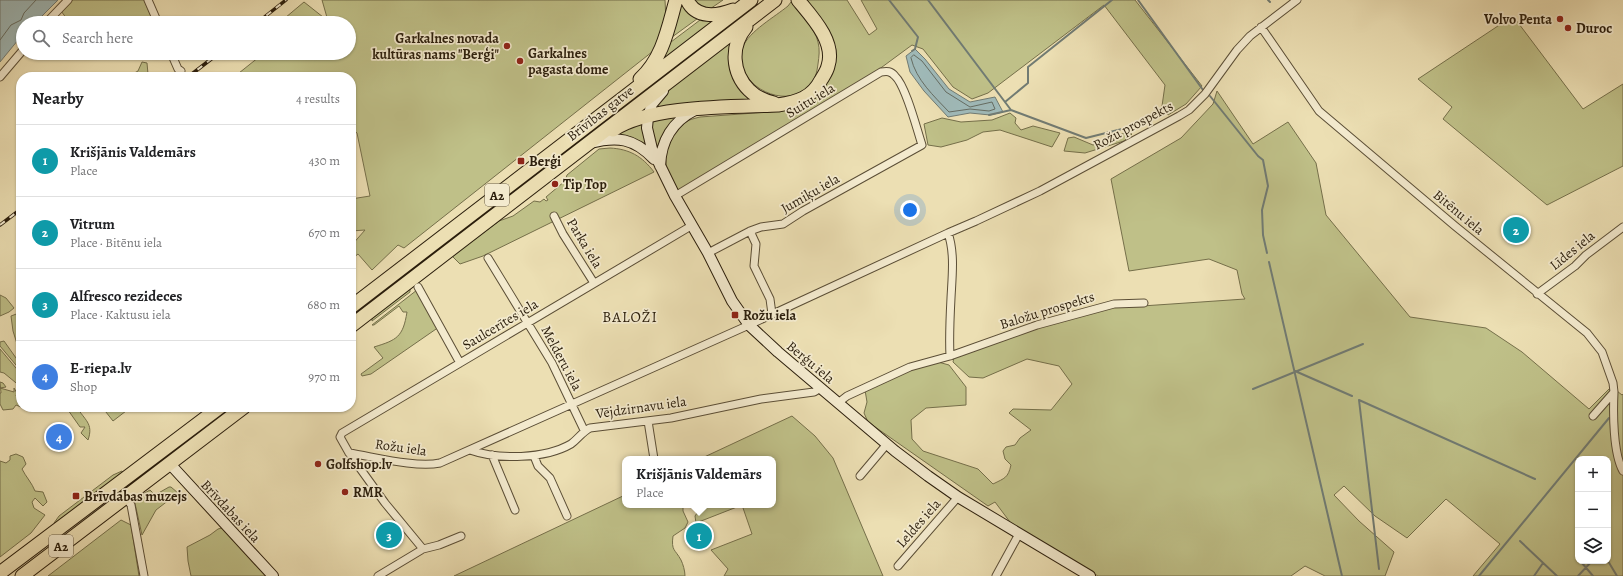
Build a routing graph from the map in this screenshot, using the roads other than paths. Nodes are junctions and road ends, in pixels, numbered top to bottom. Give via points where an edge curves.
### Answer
1 (68, 0) edge
2 (148, 0) edge
3 (670, 0) edge
4 (676, 0) edge
5 (687, 0) edge
6 (776, 0) edge
7 (1297, 0) edge
8 (749, 2) edge
9 (800, 2) edge
10 (53, 16) edge
11 (155, 16) edge
12 (671, 19) junction
13 (1261, 27) junction
14 (16, 58) edge
15 (174, 60) edge
16 (181, 71) dead end
17 (0, 77) edge
18 (674, 77) junction
19 (778, 105) junction
20 (698, 109) junction
21 (608, 111) junction
22 (648, 116) junction
23 (591, 143) junction
24 (922, 145) joint
25 (660, 166) junction
26 (675, 196) junction
27 (554, 216) dead end
28 (691, 226) junction
29 (1623, 227) edge
30 (750, 231) junction
31 (949, 232) junction
32 (708, 253) junction
33 (488, 258) dead end
34 (594, 283) junction
35 (418, 287) dead end
36 (1537, 294) junction
37 (356, 303) edge
38 (1144, 303) dead end
39 (772, 314) junction
40 (356, 322) edge
41 (528, 323) junction
42 (749, 325) junction
43 (950, 356) junction
44 (460, 363) junction
45 (821, 388) junction
46 (1614, 392) junction
47 (838, 403) junction
48 (572, 404) junction
49 (213, 412) edge
50 (238, 412) edge
51 (1594, 416) dead end
52 (648, 422) junction
53 (584, 430) junction
54 (887, 444) junction
55 (470, 450) junction
56 (349, 453) junction
57 (492, 455) junction
58 (534, 456) junction
59 (654, 456) edge
60 (170, 464) junction
61 (1623, 471) edge
62 (860, 476) dead end
63 (125, 497) junction
64 (958, 497) junction
65 (515, 510) dead end
66 (567, 516) dead end
67 (1019, 534) junction
68 (461, 536) dead end
69 (423, 549) junction
70 (898, 566) dead end
71 (0, 573) edge
72 (22, 576) edge
73 (144, 576) edge
74 (273, 576) edge
75 (378, 576) edge
76 (996, 576) edge
77 (1090, 576) edge

1 - 10 street
2 - 11 street
3 - 12 main road
4 - 12 highway
5 - 8 highway via 696,11 708,15 721,15
6 - 18 highway, Brīvības gatve / A2
6 - 19 highway via 742,32 734,54 741,80 750,91 763,100
7 - 13 street, Rožu prospekts
8 - 21 highway, Brīvības gatve / A2
9 - 19 highway via 825,39 830,52 829,66 809,96
12 - 21 highway via 663,46 646,74 616,99
13 - 31 street, Rožu prospekts via 1237,50 1205,94 1189,110 1040,191
13 - 36 street, Bitēnu iela via 1319,111
14 - 17 street
15 - 16 street
18 - 22 main road, Berģu iela via 652,104
18 - 23 highway, Brīvības gatve / A2
19 - 20 highway
20 - 22 highway
20 - 25 main road via 685,115 671,128 663,146
21 - 37 highway, Brīvības gatve / A2
22 - 23 highway via 616,128
22 - 25 main road, Berģu iela via 648,137
23 - 25 main road via 612,139 633,142
23 - 40 highway, Brīvības gatve / A2
24 - 26 street, Suitu iela via 914,116 899,80 888,71 881,72
24 - 30 street, Jumiķu iela via 783,224
25 - 26 main road, Berģu iela
26 - 28 main road, Berģu iela
27 - 34 street, Parka iela
28 - 32 main road, Berģu iela
28 - 34 street, Saulcerītes iela
29 - 36 street, Līdes iela
30 - 32 street, Jumiķu iela
30 - 39 street via 756,244 754,266 770,300
31 - 39 street, Rožu iela
31 - 43 street via 952,267
32 - 42 main road, Berģu iela via 732,301
33 - 41 street, Melderu iela
34 - 41 street, Saulcerītes iela
35 - 44 street
36 - 46 street, Bitēnu iela via 1586,333 1602,352
38 - 43 street, Baložu prospekts via 1114,304 1059,319
39 - 42 street, Rožu iela
41 - 44 street, Saulcerītes iela
41 - 48 street, Melderu iela
42 - 45 main road, Berģu iela
42 - 48 street, Rožu iela
43 - 47 street via 910,367 847,396
44 - 56 street, Saulcerītes iela via 342,433 340,437
45 - 47 main road, Berģu iela
45 - 52 street, Vējdzirnavu iela via 814,392 761,399
46 - 51 street
46 - 61 street, Bitēnu iela via 1613,417
47 - 54 main road, Berģu iela
48 - 53 street, Melderu iela
48 - 55 street, Rožu iela
49 - 71 highway, A2
50 - 60 highway, A2
52 - 53 street, Vējdzirnavu iela
52 - 59 street
53 - 58 street, Vējdzirnavu iela via 572,443
54 - 62 street
54 - 64 main road, Berģu iela
55 - 56 street, Rožu iela via 429,465
55 - 57 street, Vējdzirnavu iela
56 - 69 street via 398,521
57 - 58 street, Vējdzirnavu iela
57 - 65 street
58 - 66 street via 538,466 550,478
60 - 63 highway, A2
60 - 74 main road, Brīvdabas iela
63 - 72 highway, A2
63 - 73 street via 131,505
64 - 67 main road, Berģu iela
64 - 70 street, Leldes iela
67 - 76 street
67 - 77 main road, Berģu iela
68 - 69 street
69 - 75 street

